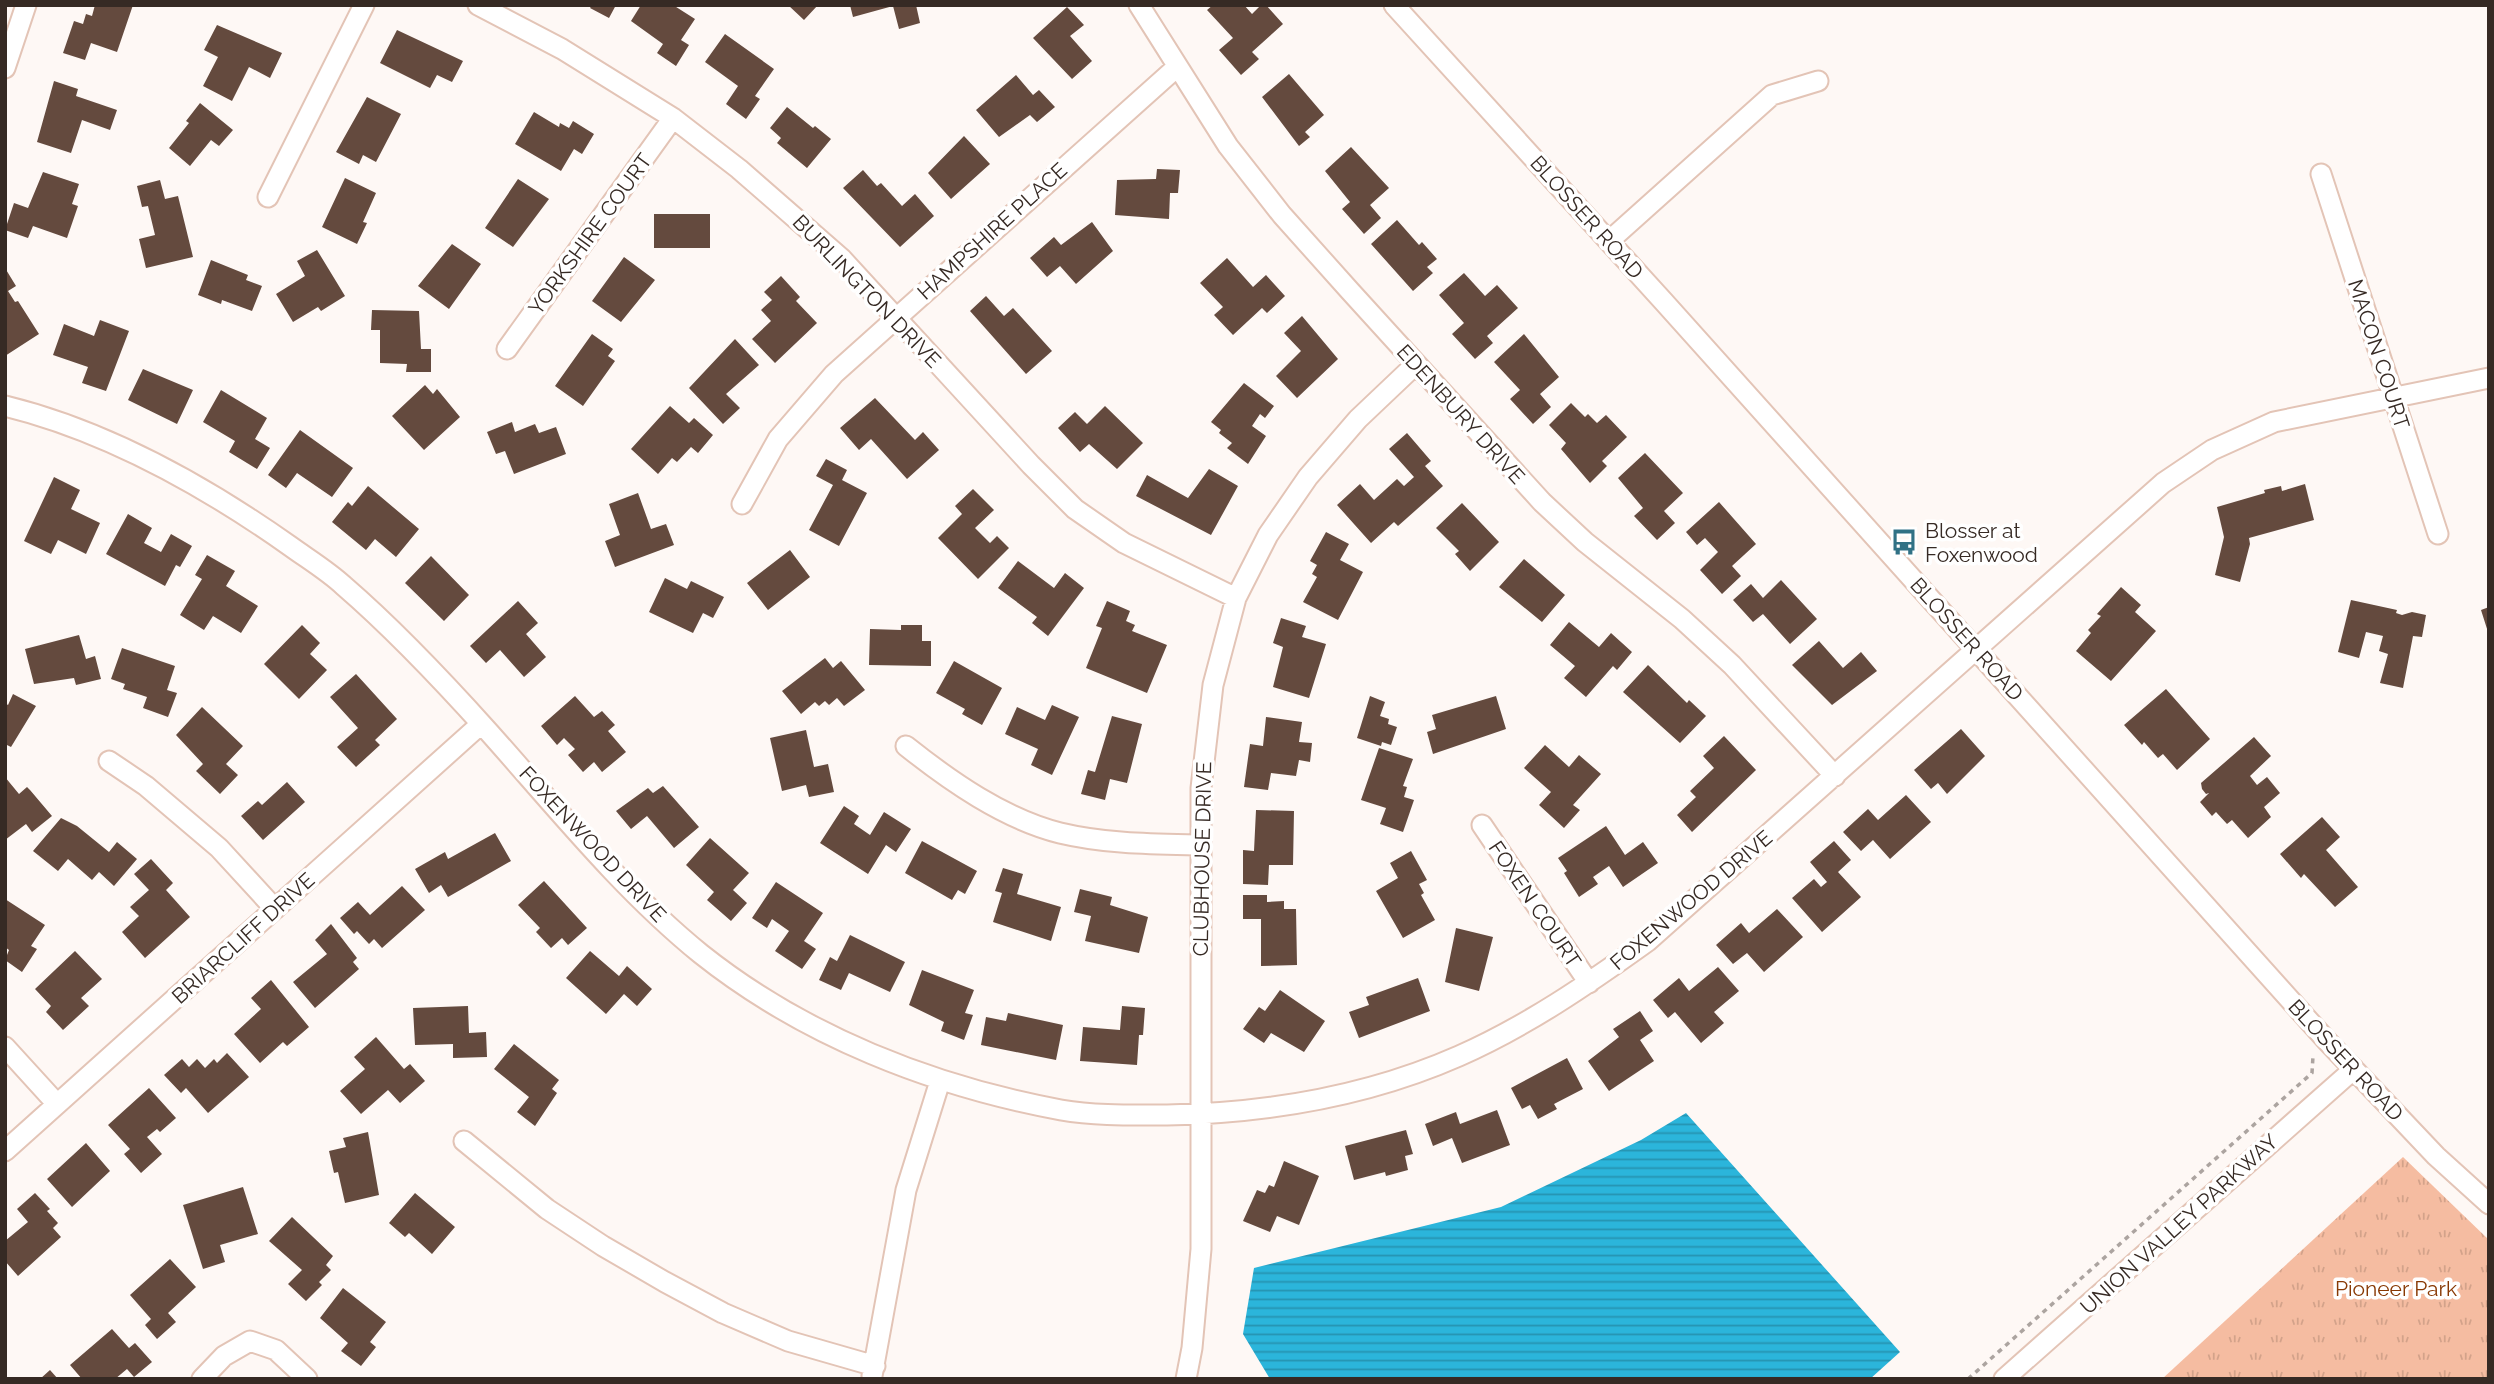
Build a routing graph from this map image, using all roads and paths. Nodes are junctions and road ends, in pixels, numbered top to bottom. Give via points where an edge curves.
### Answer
1 (26, 5) edge
2 (364, 5) edge
3 (478, 5) edge
4 (1139, 5) edge
5 (1394, 5) edge
6 (1177, 67) junction
7 (5, 68) edge
8 (1818, 81) dead end
9 (673, 118) junction
10 (2321, 174) dead end
11 (268, 197) dead end
12 (1609, 241) junction
13 (896, 317) junction
14 (507, 349) dead end
15 (1416, 364) junction
16 (2489, 378) edge
17 (2393, 398) junction
18 (5, 406) edge
19 (742, 504) dead end
20 (2438, 534) dead end
21 (1236, 598) junction
22 (1977, 650) junction
23 (481, 724) junction
24 (906, 746) dead end
25 (109, 761) dead end
26 (1835, 776) junction
27 (1482, 825) dead end
28 (1199, 845) junction
29 (275, 909) junction
30 (1589, 983) junction
31 (5, 1047) edge
32 (2313, 1054) dead end
33 (2354, 1069) junction
34 (940, 1081) junction
35 (57, 1104) junction
36 (1201, 1114) junction
37 (464, 1141) dead end
38 (5, 1151) edge
39 (2489, 1204) edge
40 (873, 1372) edge
41 (202, 1379) edge
42 (307, 1379) edge
43 (1186, 1379) edge
44 (1968, 1379) edge
45 (2004, 1379) edge

1 - 7 street
2 - 11 street
3 - 9 street, BURLINGTON DRIVE via 562,49
4 - 6 street, EDENBURY DRIVE
5 - 12 street, BLOSSER ROAD
6 - 13 street, HAMPSHIRE PLACE
6 - 15 street, EDENBURY DRIVE via 1228,146 1282,215
8 - 12 street via 1772,95
9 - 13 street, BURLINGTON DRIVE via 801,222
9 - 14 street, YORKSHIRE COURT
10 - 17 street, MACON COURT
12 - 22 street, BLOSSER ROAD
13 - 19 street, HAMPSHIRE PLACE via 834,374 778,439
13 - 21 street, BURLINGTON DRIVE via 1075,509 1124,543
15 - 21 street, CLUBHOUSE DRIVE via 1358,419 1308,477 1268,535
15 - 26 street, EDENBURY DRIVE via 1542,502 1732,665
16 - 17 street, FOXENWOOD DRIVE
17 - 20 street, MACON COURT
17 - 22 street, FOXENWOOD DRIVE via 2274,422 2212,450 2163,483
18 - 23 street, FOXENWOOD DRIVE via 41,415 155,463 248,517 342,583
21 - 28 street, CLUBHOUSE DRIVE via 1213,685 1200,788
22 - 26 street, FOXENWOOD DRIVE
22 - 33 street, BLOSSER ROAD
23 - 29 street, BRIARCLIFF DRIVE
23 - 34 street, FOXENWOOD DRIVE via 625,884 700,953 768,1001 849,1045
24 - 28 street via 951,782 1058,832 1127,844
25 - 29 street via 219,848
26 - 30 street, FOXENWOOD DRIVE via 1648,941
27 - 30 street, FOXEN COURT
28 - 36 street, CLUBHOUSE DRIVE
29 - 35 street, BRIARCLIFF DRIVE
30 - 36 street, FOXENWOOD DRIVE via 1527,1023 1400,1078 1328,1099
31 - 35 street
32 - 44 path via 2312,1073
33 - 39 street, BLOSSER ROAD via 2436,1156
33 - 45 street, UNION VALLEY PARKWAY
34 - 36 street, FOXENWOOD DRIVE via 1063,1110 1114,1115
34 - 40 street via 906,1190
35 - 38 street, BRIARCLIFF DRIVE
36 - 43 street, CLUBHOUSE DRIVE via 1201,1249
37 - 40 street via 547,1209 665,1282 723,1313
41 - 42 street via 224,1356 250,1341 275,1350

